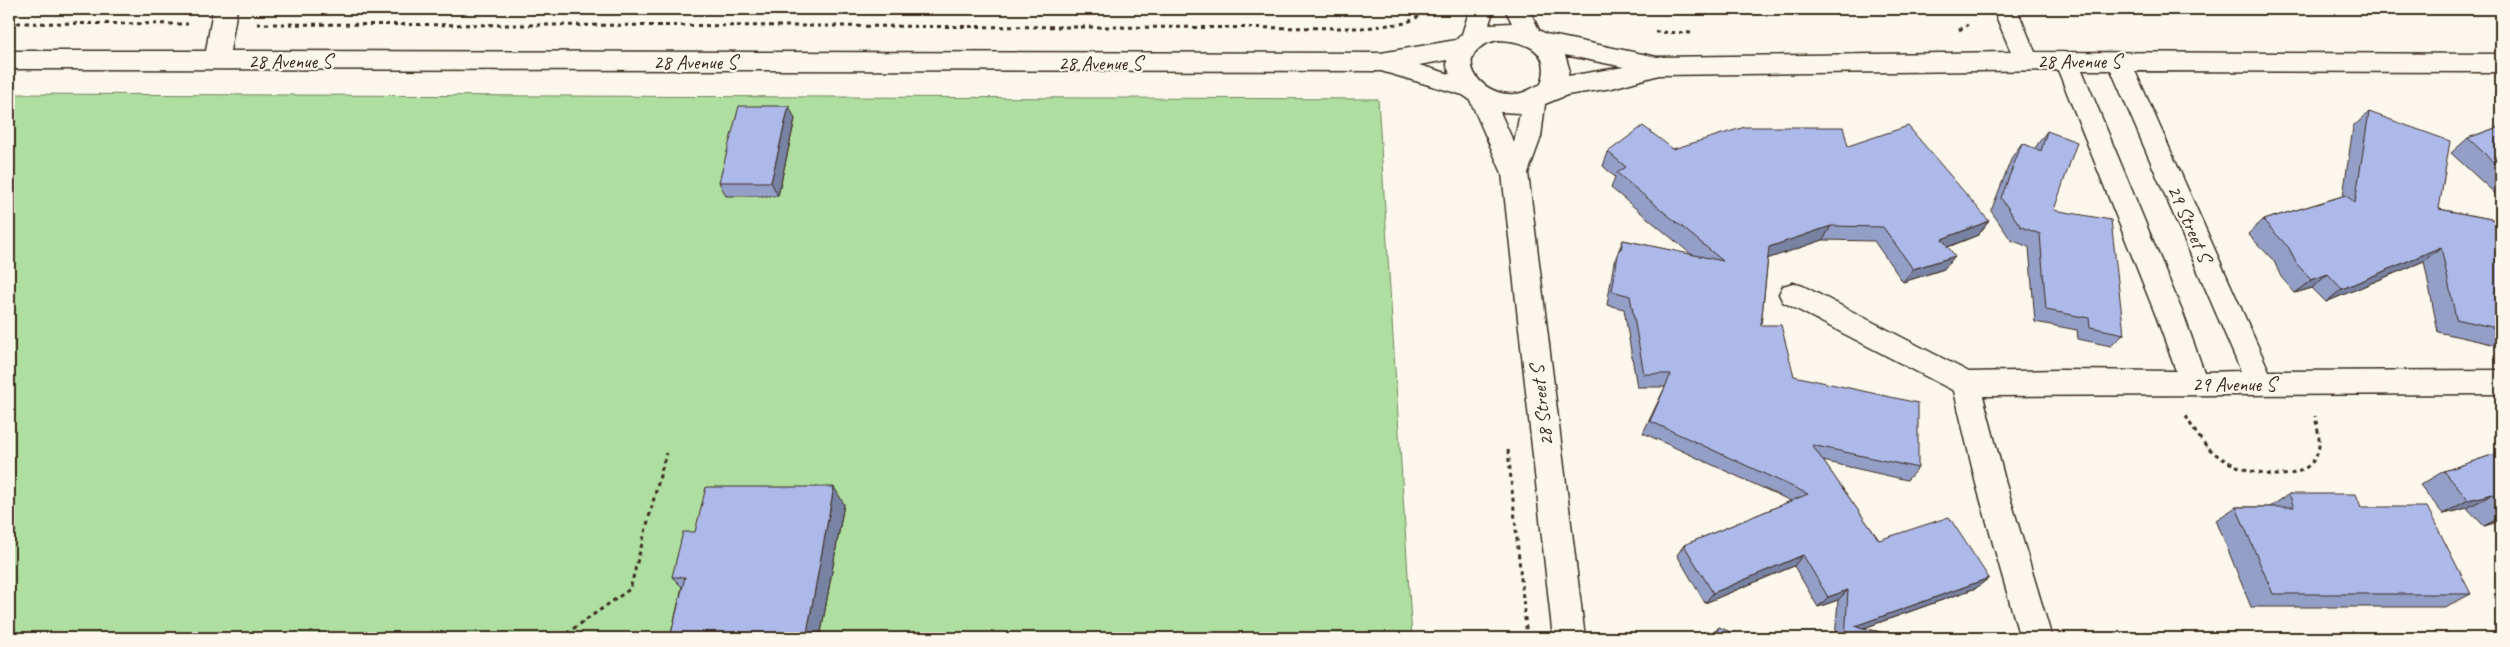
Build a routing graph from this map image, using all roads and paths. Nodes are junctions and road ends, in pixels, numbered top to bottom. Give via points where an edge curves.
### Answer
1 (1433, 9) edge
2 (1482, 9) edge
3 (1517, 9) edge
4 (2005, 9) edge
5 (224, 16) edge
6 (9, 23) edge
7 (1968, 26) dead end
8 (1646, 32) dead end
9 (1695, 32) dead end
10 (1954, 33) dead end
11 (1535, 38) junction
12 (1468, 43) junction
13 (9, 60) edge
14 (216, 60) junction
15 (2027, 61) junction
16 (2066, 61) junction
17 (2119, 61) junction
18 (1381, 62) junction
19 (2501, 63) edge
20 (1657, 66) junction
21 (1475, 91) junction
22 (1542, 95) junction
23 (1515, 173) junction
24 (1792, 294) dead end
25 (2501, 382) edge
26 (2300, 383) junction
27 (1966, 384) junction
28 (2182, 384) junction
29 (2261, 384) junction
30 (666, 453) dead end
31 (560, 638) edge
32 (1569, 638) edge
33 (2036, 638) edge

1 - 5 path via 1410,23 1387,28
2 - 12 street
3 - 11 street
4 - 15 street
5 - 6 path
5 - 14 street
7 - 10 path
8 - 9 path
11 - 12 street via 1510,30 1494,31
11 - 20 street
11 - 22 street via 1552,52 1558,64 1557,77
12 - 18 street
12 - 21 street via 1458,64 1461,75
13 - 14 street, 28 Avenue S
14 - 18 street, 28 Avenue S
15 - 16 street, 28 Avenue S
15 - 20 street, 28 Avenue S
16 - 17 street, 28 Avenue S
16 - 28 street via 2170,316
17 - 19 street, 28 Avenue S
17 - 29 street, 29 Street S
18 - 21 street
20 - 22 street
21 - 22 street via 1511,104
21 - 23 street
22 - 23 street via 1527,148
23 - 32 street, 28 Street S
24 - 27 street
25 - 26 street, 29 Avenue S
26 - 28 path via 2321,433 2319,450 2310,464 2295,473 2274,476 2236,466 2208,448 2192,430
26 - 29 street, 29 Avenue S
27 - 28 street, 29 Avenue S
27 - 33 street
28 - 29 street, 29 Avenue S
30 - 31 path via 630,589

